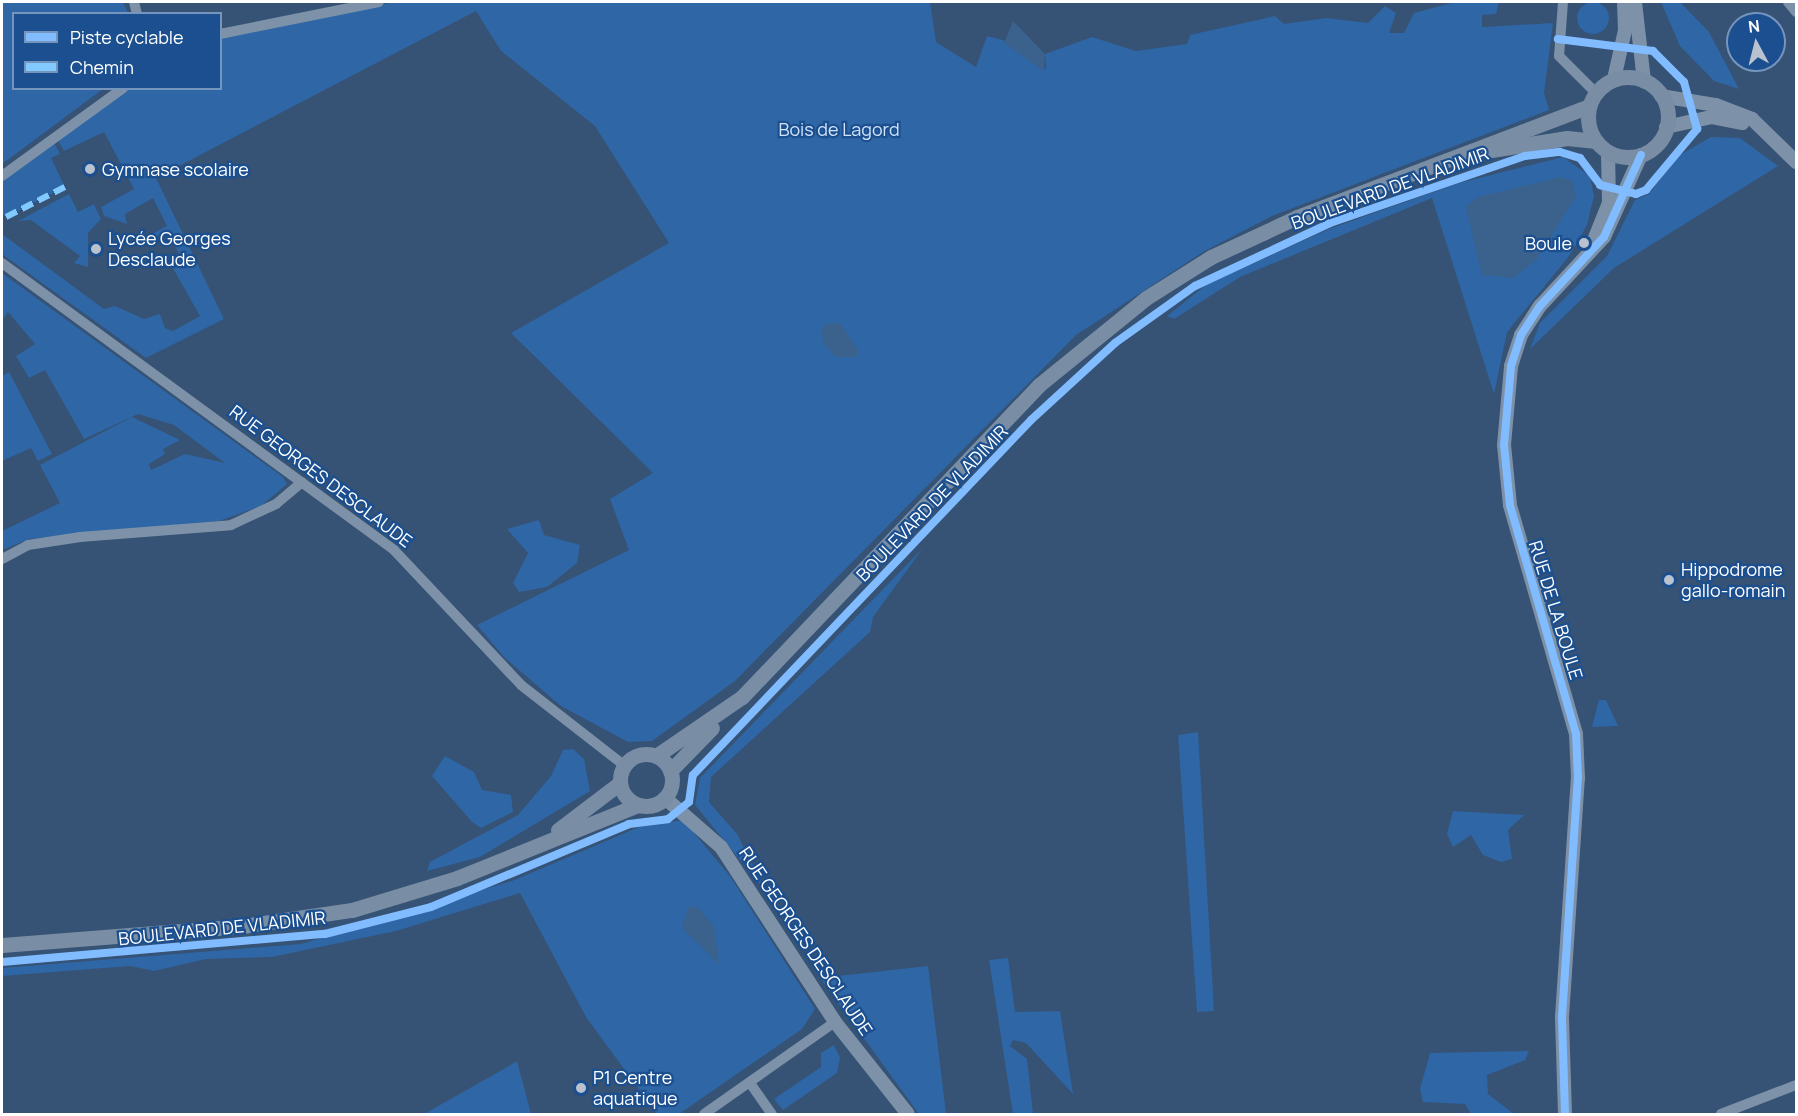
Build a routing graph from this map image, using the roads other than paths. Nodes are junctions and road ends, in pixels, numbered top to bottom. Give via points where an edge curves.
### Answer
1 (379, 2) edge
2 (1563, 2) edge
3 (1624, 2) edge
4 (1635, 2) edge
5 (1788, 2) edge
6 (1797, 12) edge
7 (222, 34) edge
8 (1614, 79) junction
9 (1644, 81) junction
10 (120, 90) edge
11 (1661, 96) junction
12 (1592, 100) junction
13 (1666, 127) junction
14 (1767, 132) junction
15 (1596, 141) junction
16 (1608, 152) junction
17 (1641, 155) junction
18 (1455, 157) junction
19 (1797, 162) edge
20 (2, 176) edge
21 (1581, 261) junction
22 (2, 263) edge
23 (302, 482) junction
24 (2, 559) edge
25 (742, 697) junction
26 (656, 756) junction
27 (625, 766) junction
28 (670, 771) junction
29 (620, 783) junction
30 (665, 798) junction
31 (638, 805) junction
32 (538, 843) junction
33 (2, 945) edge
34 (835, 1022) junction
35 (750, 1083) junction
36 (1797, 1084) edge
37 (704, 1114) edge
38 (772, 1114) edge
39 (908, 1114) edge
40 (1565, 1114) edge
41 (1720, 1114) edge

1 - 7 street
2 - 12 street via 1559,56
3 - 8 street via 1623,46
4 - 9 street
5 - 6 street
8 - 9 main road
8 - 12 main road
9 - 11 main road
10 - 20 street
11 - 13 main road
11 - 14 street via 1728,109
12 - 15 main road
12 - 18 main road, BOULEVARD DE VLADIMIR
13 - 14 street via 1710,117
13 - 17 main road via 1657,145
14 - 19 street
15 - 16 main road
15 - 18 main road, BOULEVARD DE VLADIMIR via 1543,140
16 - 17 main road
16 - 21 street, RUE DE LA BOULE via 1609,203
17 - 21 street, RUE DE LA BOULE via 1619,215
18 - 25 main road, BOULEVARD DE VLADIMIR via 1249,238 1116,319 1039,385
21 - 40 street, RUE DE LA BOULE via 1521,335 1511,366 1504,445 1510,505 1577,746 1562,1017
22 - 23 street, RUE GEORGES DESCLAUDE
23 - 24 street via 276,504 231,525 80,537 28,545
23 - 27 street, RUE GEORGES DESCLAUDE via 394,550 521,685
25 - 26 main road, BOULEVARD DE VLADIMIR
25 - 28 main road
26 - 27 main road via 639,755
26 - 28 main road
27 - 29 main road
28 - 30 main road
29 - 31 main road
29 - 32 main road
30 - 31 main road via 652,805
30 - 34 street, RUE GEORGES DESCLAUDE via 721,847
31 - 32 main road, BOULEVARD DE VLADIMIR
32 - 33 main road, BOULEVARD DE VLADIMIR via 430,888 321,916
34 - 35 street
34 - 39 street, RUE GEORGES DESCLAUDE
35 - 37 street
35 - 38 street
36 - 41 street

